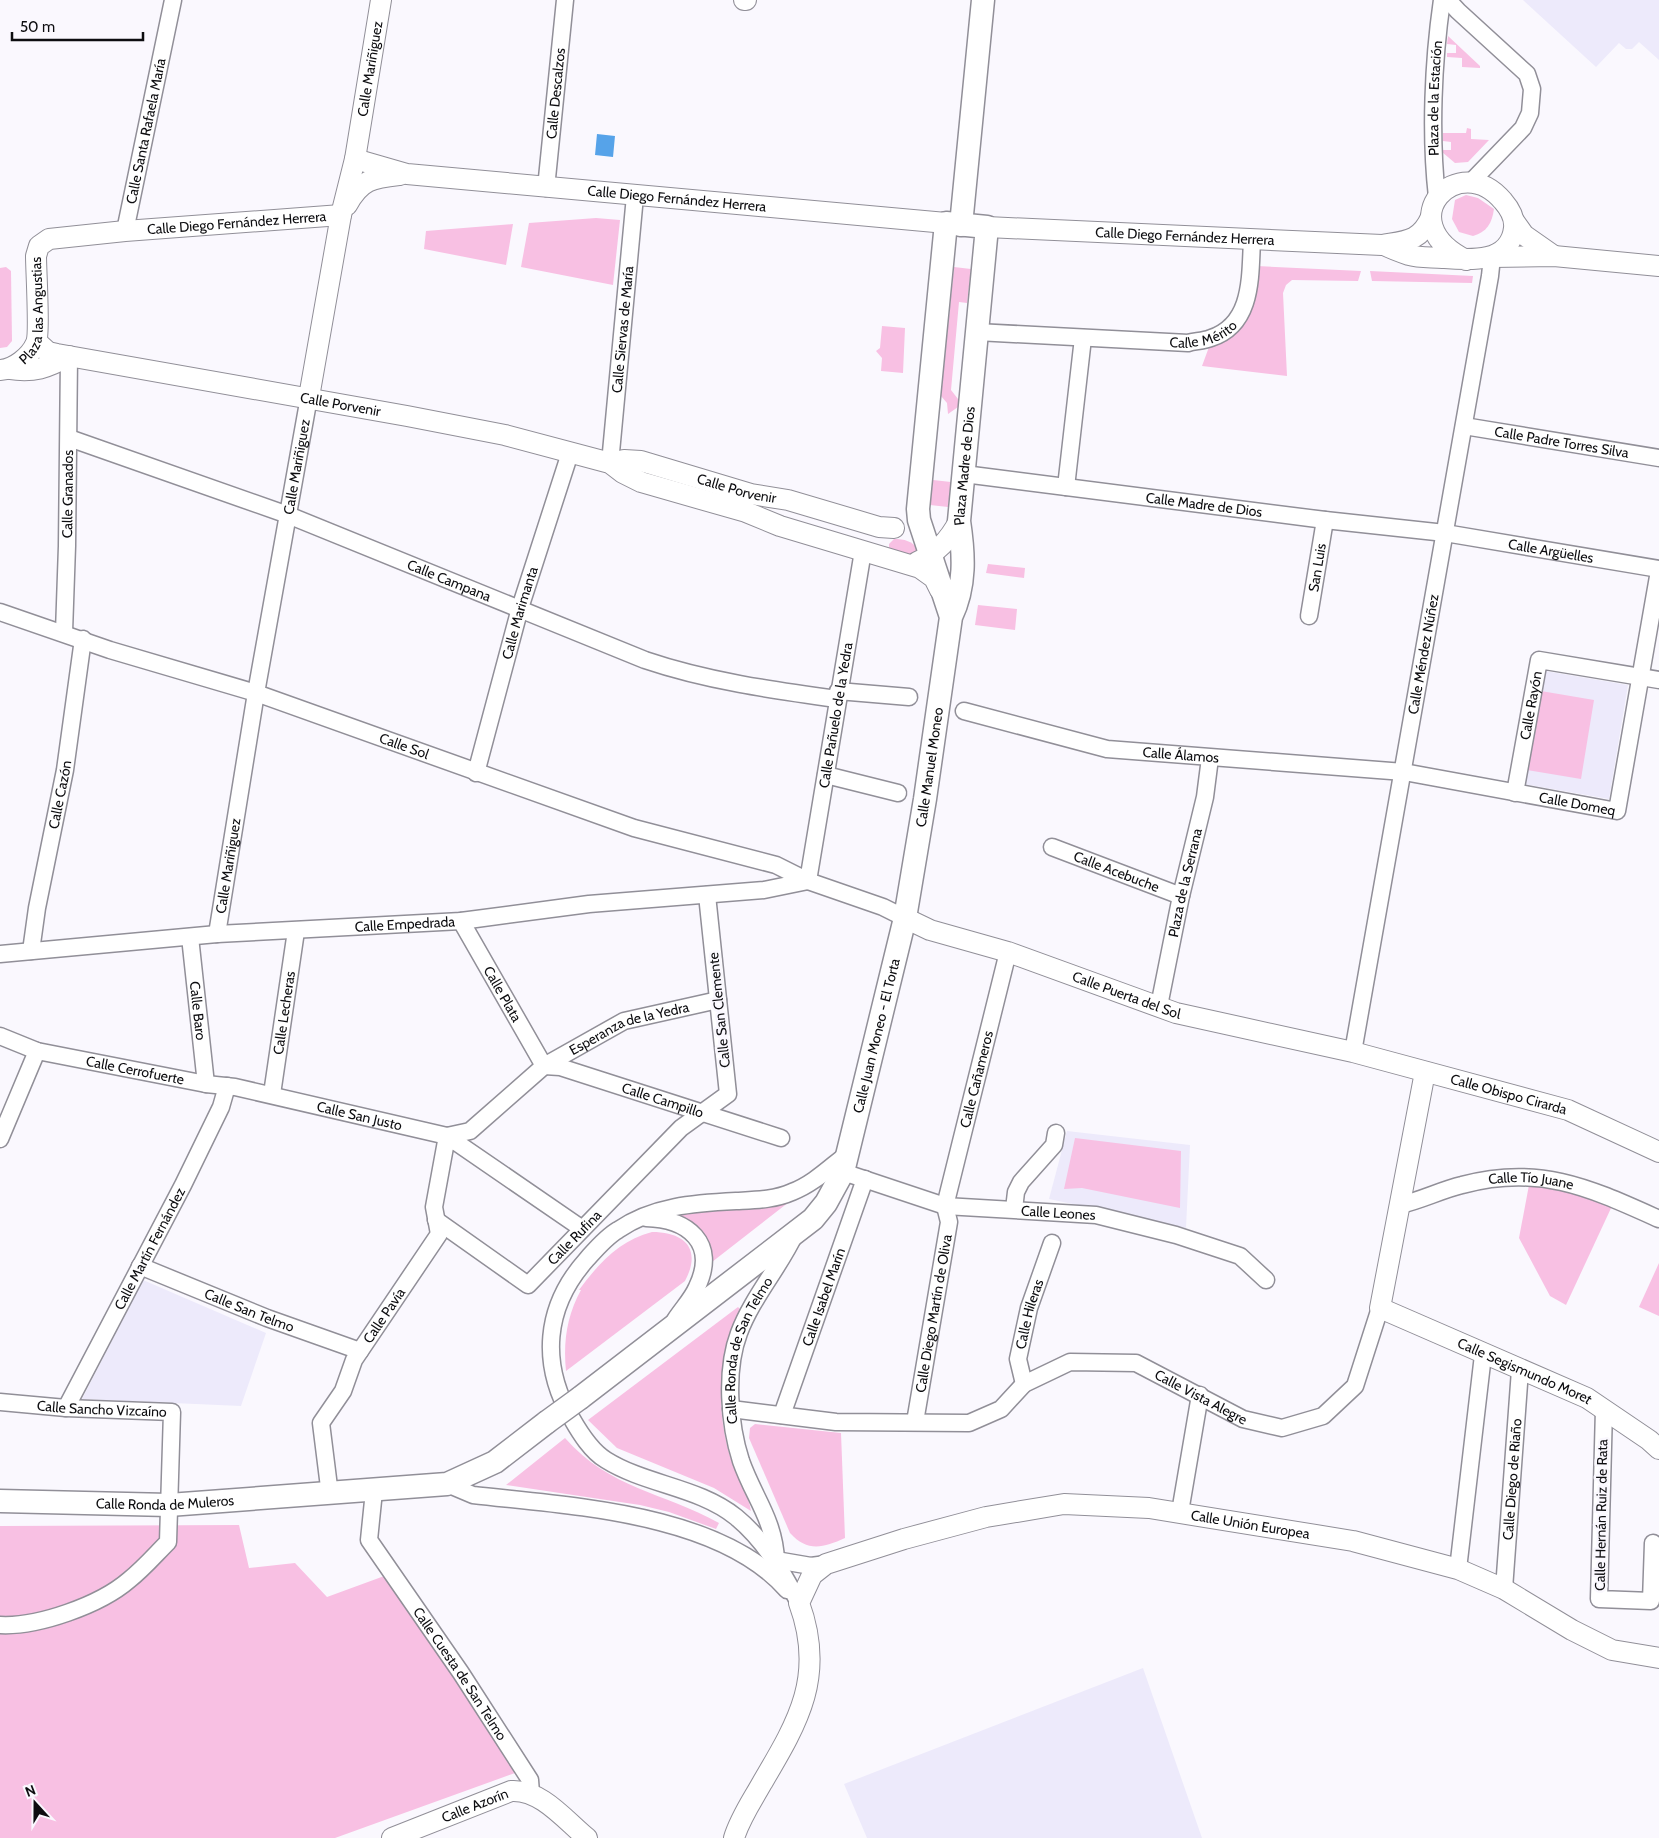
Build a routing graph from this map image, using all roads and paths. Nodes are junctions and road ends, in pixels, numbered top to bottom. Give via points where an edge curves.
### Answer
1 (173, 0) edge
2 (381, 0) edge
3 (565, 0) edge
4 (983, 0) edge
5 (1442, 0) edge
6 (1448, 0) edge
7 (355, 159) junction
8 (407, 174) junction
9 (1470, 183) junction
10 (546, 188) junction
11 (635, 196) junction
12 (1437, 196) junction
13 (341, 215) junction
14 (1431, 217) junction
15 (1514, 221) junction
16 (954, 224) junction
17 (987, 227) junction
18 (125, 231) junction
19 (49, 239) joint
20 (1252, 240) junction
21 (1382, 245) junction
22 (1554, 256) junction
23 (1492, 257) junction
24 (1466, 260) junction
25 (1659, 266) edge
26 (977, 332) junction
27 (1082, 338) junction
28 (37, 342) junction
29 (68, 356) junction
30 (5, 370) edge
31 (309, 397) junction
32 (1464, 426) junction
33 (69, 438) junction
34 (570, 453) junction
35 (1659, 458) edge
36 (610, 463) junction
37 (964, 474) junction
38 (1066, 487) junction
39 (288, 515) junction
40 (918, 515) junction
41 (1325, 520) junction
42 (959, 521) junction
43 (863, 522) junction
44 (894, 528) junction
45 (1445, 533) junction
46 (859, 550) junction
47 (931, 555) junction
48 (907, 564) junction
49 (1659, 570) edge
50 (948, 607) junction
51 (520, 608) junction
52 (0, 612) edge
53 (1309, 616) dead end
54 (64, 632) junction
55 (83, 639) junction
56 (1640, 677) junction
57 (1659, 680) edge
58 (256, 693) junction
59 (837, 695) junction
60 (909, 697) dead end
61 (964, 711) dead end
62 (1210, 758) junction
63 (1404, 772) junction
64 (476, 773) junction
65 (826, 775) junction
66 (898, 793) dead end
67 (1515, 793) junction
68 (1052, 847) dead end
69 (766, 863) junction
70 (808, 881) junction
71 (762, 890) junction
72 (707, 895) junction
73 (1181, 896) junction
74 (905, 918) junction
75 (461, 921) junction
76 (296, 931) junction
77 (217, 934) junction
78 (190, 936) junction
79 (31, 951) junction
80 (1008, 952) junction
81 (0, 954) edge
82 (718, 1000) junction
83 (1159, 1006) junction
84 (0, 1036) edge
85 (38, 1051) junction
86 (1354, 1052) junction
87 (544, 1066) junction
88 (1425, 1072) junction
89 (206, 1084) junction
90 (227, 1086) junction
91 (272, 1094) junction
92 (702, 1112) junction
93 (1056, 1134) dead end
94 (447, 1136) junction
95 (781, 1138) dead end
96 (0, 1139) edge
97 (1659, 1152) edge
98 (844, 1163) junction
99 (865, 1179) junction
100 (1400, 1205) junction
101 (945, 1206) junction
102 (1014, 1209) junction
103 (638, 1218) junction
104 (1659, 1219) edge
105 (436, 1220) junction
106 (581, 1228) junction
107 (796, 1232) junction
108 (1052, 1243) dead end
109 (140, 1266) junction
110 (1266, 1280) dead end
111 (1380, 1308) junction
112 (670, 1328) junction
113 (360, 1351) junction
114 (1483, 1355) junction
115 (1520, 1370) junction
116 (1024, 1384) junction
117 (1200, 1395) junction
118 (0, 1402) edge
119 (66, 1408) junction
120 (731, 1409) junction
121 (1604, 1409) junction
122 (782, 1415) junction
123 (915, 1422) junction
124 (1659, 1450) edge
125 (447, 1484) junction
126 (374, 1491) junction
127 (330, 1495) junction
128 (0, 1501) edge
129 (169, 1505) junction
130 (1180, 1512) junction
131 (1653, 1543) dead end
132 (776, 1560) junction
133 (826, 1564) junction
134 (1458, 1569) junction
135 (1504, 1589) junction
136 (799, 1603) junction
137 (0, 1625) edge
138 (1659, 1658) edge
139 (531, 1793) junction
140 (392, 1838) edge
141 (587, 1838) edge
142 (734, 1838) edge

1 - 18 street, Calle Santa Rafaela María
2 - 7 street, Calle Mariñiguez
3 - 10 street, Calle Descalzos
4 - 16 main road
5 - 12 street, Plaza de la Estación via 1432,155
6 - 9 street via 1527,74 1532,89 1530,113 1523,128
7 - 8 street, Calle Diego Fernández Herrera
7 - 13 street, Calle Mariñiguez
8 - 10 street, Calle Diego Fernández Herrera
8 - 13 street, Calle Diego Fernández Herrera via 376,177 364,183 354,191
9 - 12 street via 1457,183
9 - 15 street via 1486,187 1499,196 1509,207
10 - 11 street, Calle Diego Fernández Herrera
11 - 16 street, Calle Diego Fernández Herrera
11 - 36 street, Calle Siervas de María
12 - 14 street
13 - 18 street, Calle Diego Fernández Herrera
13 - 31 street, Calle Mariñiguez
14 - 21 street, Calle Diego Fernández Herrera via 1423,232 1415,238
14 - 24 street via 1441,243
15 - 22 street via 1524,234
15 - 23 street via 1509,243
16 - 17 main road
16 - 40 main road
17 - 20 street, Calle Diego Fernández Herrera
17 - 26 main road, Plaza Madre de Dios
18 - 19 street, Calle Diego Fernández Herrera
19 - 28 street, Plaza las Angustias via 39,246 36,256
20 - 21 street, Calle Diego Fernández Herrera
20 - 27 street, Calle Mérito via 1249,290 1244,311 1231,326 1212,338 1188,343
21 - 24 street, Calle Diego Fernández Herrera via 1410,256
22 - 23 street
22 - 25 street
23 - 24 street
23 - 32 street, Calle Méndez Núñez
26 - 27 street, Calle Mérito
26 - 37 main road, Plaza Madre de Dios
27 - 38 street
28 - 29 street, Calle Porvenir via 48,352
28 - 30 street, Plaza las Angustias via 21,361
29 - 30 street via 46,368
29 - 31 street, Calle Porvenir
29 - 33 street, Calle Granados
31 - 34 street, Calle Porvenir via 505,435
31 - 39 street, Calle Mariñiguez
32 - 35 street, Calle Padre Torres Silva
32 - 45 street, Calle Méndez Núñez
33 - 39 street, Calle Campana
33 - 54 street, Calle Granados
34 - 36 street, Calle Porvenir
34 - 51 street, Calle Marimanta
36 - 43 street, Calle Porvenir via 641,461 751,494 788,500
36 - 46 street, Calle Porvenir via 641,482 746,512
37 - 38 street, Calle Madre de Dios
37 - 42 main road, Plaza Madre de Dios
38 - 41 street, Calle Madre de Dios
39 - 51 street, Calle Campana
39 - 58 street, Calle Mariñiguez
40 - 42 main road, Plaza Madre de Dios via 932,530 946,531
40 - 44 street
40 - 47 main road
41 - 45 street, Calle Madre de Dios
41 - 53 street, San Luis
42 - 47 street via 950,538
42 - 50 main road via 963,578 958,602
43 - 44 street, Calle Porvenir
43 - 46 street via 866,532
44 - 46 street
45 - 49 street, Calle Argüelles
45 - 63 street, Calle Méndez Núñez
46 - 48 street, Calle Porvenir
46 - 59 street, Calle Pañuelo de la Yedra
47 - 48 street
47 - 50 main road
48 - 50 street, Calle Porvenir via 934,578
49 - 56 street
50 - 74 main road, Calle Manuel Moneo via 925,799
51 - 59 street, Calle Campana via 675,671 763,688
51 - 64 street, Calle Marimanta
52 - 54 street, Calle Sol
54 - 55 street, Calle Sol
55 - 58 street, Calle Sol
55 - 79 street, Calle Cazón via 65,770
56 - 57 street
56 - 67 street, Calle Rayón via 1539,660
56 - 67 street, Calle Domeq via 1617,811
58 - 64 street, Calle Sol
58 - 77 street, Calle Mariñiguez
59 - 60 street
59 - 65 street, Calle Pañuelo de la Yedra
61 - 62 street, Calle Álamos via 1107,748
62 - 63 street, Calle Álamos
62 - 73 street, Plaza de la Serrana via 1205,798
63 - 67 street, Calle Domeq
63 - 86 street, Calle Méndez Núñez
64 - 69 street, Calle Sol via 634,828
65 - 66 street
65 - 70 street, Calle Pañuelo de la Yedra
68 - 73 street, Calle Acebuche
69 - 70 street, Calle Sol
69 - 71 street
70 - 71 street, Calle Empedrada
70 - 74 street, Calle Sol
71 - 72 street, Calle Empedrada
72 - 75 street, Calle Empedrada via 589,904
72 - 82 street, Calle San Clemente
73 - 83 street, Plaza de la Serrana
74 - 80 street, Calle Puerta del Sol via 930,930
74 - 98 main road, Calle Juan Moneo - El Torta
75 - 76 street, Calle Empedrada
75 - 87 street, Calle Plata
76 - 77 street, Calle Empedrada
76 - 91 street, Calle Lecheras
77 - 78 street, Calle Empedrada
78 - 79 street, Calle Empedrada
78 - 89 street, Calle Baro
79 - 81 street, Calle Empedrada
80 - 83 street, Calle Puerta del Sol
80 - 101 street, Calle Cañameros
82 - 87 street, Esperanza de la Yedra via 624,1021
82 - 92 street, Calle San Clemente via 728,1094
83 - 86 street, Calle Puerta del Sol via 1176,1013
84 - 85 street, Calle Cerrofuerte
85 - 89 street, Calle Cerrofuerte
85 - 96 street
86 - 88 street, Calle Obispo Cirarda
87 - 92 street, Calle Campillo via 560,1067
87 - 94 street, Calle San Justo via 470,1131
88 - 97 street, Calle Obispo Cirarda via 1568,1110
88 - 100 street, Calle Vista Alegre
89 - 90 street, Calle Cerrofuerte
90 - 91 street, Calle Cerrofuerte
90 - 109 street, Calle Martín Fernández via 222,1108
91 - 94 street, Calle San Justo
92 - 95 street, Calle Campillo
92 - 106 street, Calle Rufina via 681,1128
93 - 102 street via 1054,1145 1019,1187
94 - 105 street, Calle Pavía via 434,1208
94 - 106 street, Calle San Justo
98 - 99 street, Calle Leones
98 - 103 street, Calle Ronda de San Telmo via 792,1193 771,1199 669,1207
98 - 107 main road, Calle Ronda de San Telmo via 826,1203
99 - 101 street, Calle Leones
99 - 122 street, Calle Isabel Marín
100 - 104 street, Calle Tío Juane via 1462,1185 1512,1177 1545,1178 1576,1184
100 - 111 street, Calle Vista Alegre
101 - 102 street, Calle Leones
101 - 123 street, Calle Diego Martín de Oliva via 949,1222
102 - 110 street, Calle Leones via 1096,1215 1176,1234 1240,1256
103 - 112 street, Calle Ronda de San Telmo via 672,1220 688,1228 703,1253 697,1288
103 - 132 street, Calle Ronda de San Telmo via 616,1230 598,1247 567,1285 558,1306 550,1353 554,1381 562,1401 581,1434 604,1459 635,1475 711,1502 735,1516
105 - 106 street, Calle Rufina via 528,1285
105 - 113 street, Calle Pavía via 438,1234
107 - 112 main road, Calle Ronda de San Telmo
107 - 120 street, Calle Ronda de San Telmo via 739,1334 732,1365
108 - 116 street, Calle Hileras via 1030,1308 1018,1360
109 - 113 street, Calle San Telmo via 267,1318
109 - 119 street, Calle Martín Fernández
111 - 114 street, Calle Segismundo Moret
111 - 117 street, Calle Vista Alegre via 1355,1386 1323,1416 1282,1428 1243,1419
112 - 125 main road, Calle Ronda de San Telmo, bridge via 495,1462
113 - 127 street, Calle Pavía via 343,1391 321,1423
114 - 115 street, Calle Segismundo Moret
114 - 134 street
115 - 121 street, Calle Segismundo Moret via 1587,1398
115 - 135 street, Calle Diego de Riaño
116 - 117 street, Calle Vista Alegre via 1070,1362 1136,1363
116 - 123 street, Calle Vista Alegre via 1001,1409 969,1423
117 - 130 street
118 - 119 street, Calle Sancho Vizcaíno
119 - 129 street, Calle Sancho Vizcaíno via 172,1412
120 - 122 street, Calle Vista Alegre
120 - 132 street, Calle Ronda de San Telmo via 733,1431 742,1462 771,1525
121 - 124 street, Calle Segismundo Moret via 1650,1440
121 - 131 street, Calle Hernán Ruiz de Rata via 1599,1599 1651,1601
122 - 123 street, Calle Vista Alegre via 836,1422
125 - 126 main road, Calle Ronda de San Telmo
125 - 136 street via 473,1495 651,1519 694,1533 744,1556 784,1585
126 - 127 main road, Calle Ronda de San Telmo
126 - 139 street, Calle Cuesta de San Telmo via 369,1540 462,1673 530,1780
127 - 129 main road, Calle Ronda de Muleros
128 - 129 main road, Calle Ronda de Muleros
129 - 137 street via 168,1542 128,1581 92,1602 52,1617
130 - 133 street, Calle Unión Europea via 1064,1504 986,1517
130 - 134 street, Calle Unión Europea via 1353,1541
132 - 133 street, Calle Unión Europea via 811,1566
132 - 136 street, Calle Ronda de San Telmo
133 - 136 street, Calle Unión Europea via 812,1575
134 - 135 street, Calle Unión Europea
135 - 138 street, Calle Unión Europea via 1612,1650
136 - 142 street, Calle Ronda de San Telmo via 810,1647 810,1677 803,1705
139 - 140 street, Calle Azorín via 511,1792
139 - 141 street

